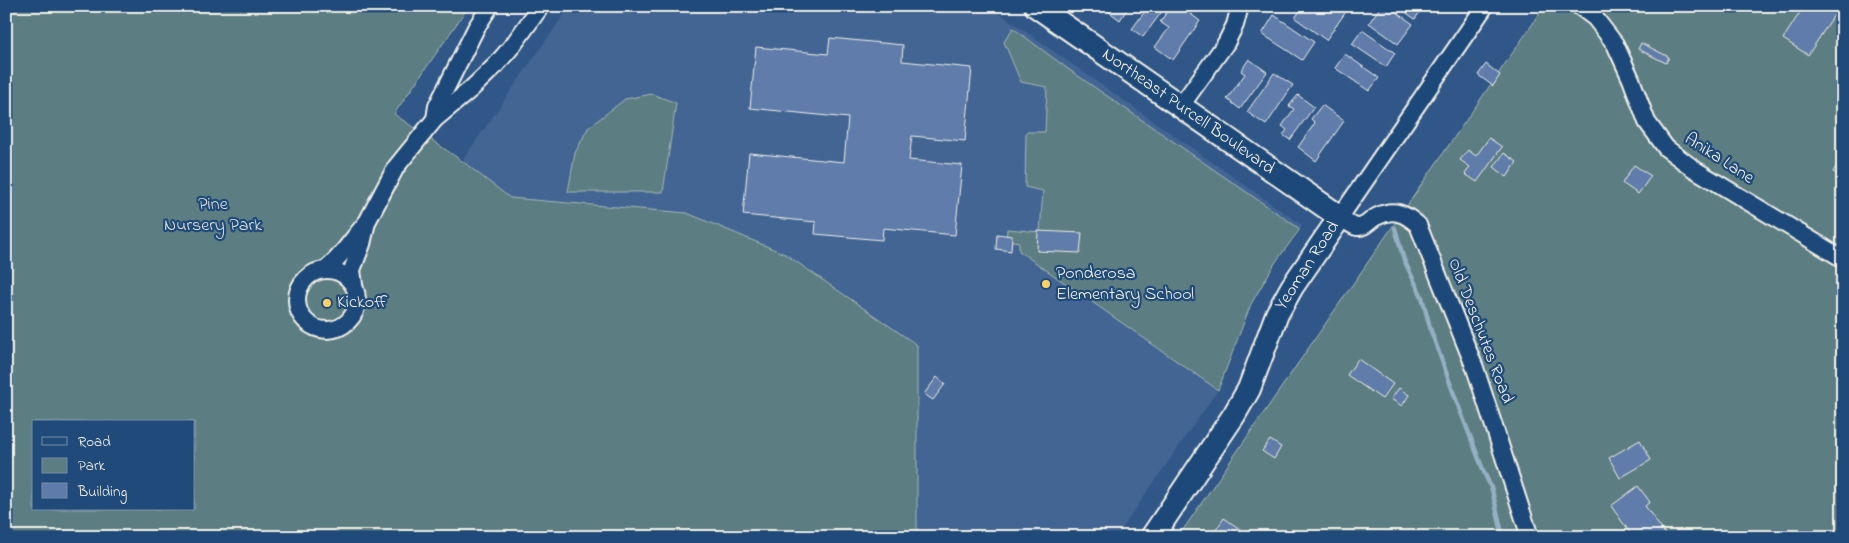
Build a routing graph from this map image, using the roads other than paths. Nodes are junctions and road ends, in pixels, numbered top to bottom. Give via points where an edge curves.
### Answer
1 (490, 6) edge
2 (541, 6) edge
3 (1036, 6) edge
4 (1240, 6) edge
5 (1485, 6) edge
6 (1579, 6) edge
7 (1180, 107) junction
8 (435, 119) junction
9 (1340, 217) junction
10 (367, 222) junction
11 (1843, 259) edge
12 (325, 270) junction
13 (354, 285) junction
14 (1152, 537) edge
15 (1530, 537) edge

1 - 8 street via 437,106
2 - 8 street via 495,66 472,90
3 - 7 street, Northeast Purcell Boulevard
4 - 7 street via 1226,43
5 - 9 street, Yeoman Road
6 - 11 street, Anika Lane via 1596,18 1614,44 1647,122 1666,148 1694,169
7 - 9 street, Northeast Purcell Boulevard
8 - 10 street via 396,167
9 - 14 street, Yeoman Road via 1277,314 1249,389
9 - 15 street, Old Deschutes Road via 1356,227 1364,227 1378,216 1396,212 1418,225 1475,368
10 - 12 street via 337,261
10 - 13 street via 352,270
12 - 13 street via 342,273
12 - 13 street via 303,281 297,297 299,314 310,326 328,331 338,330 346,323 358,305

